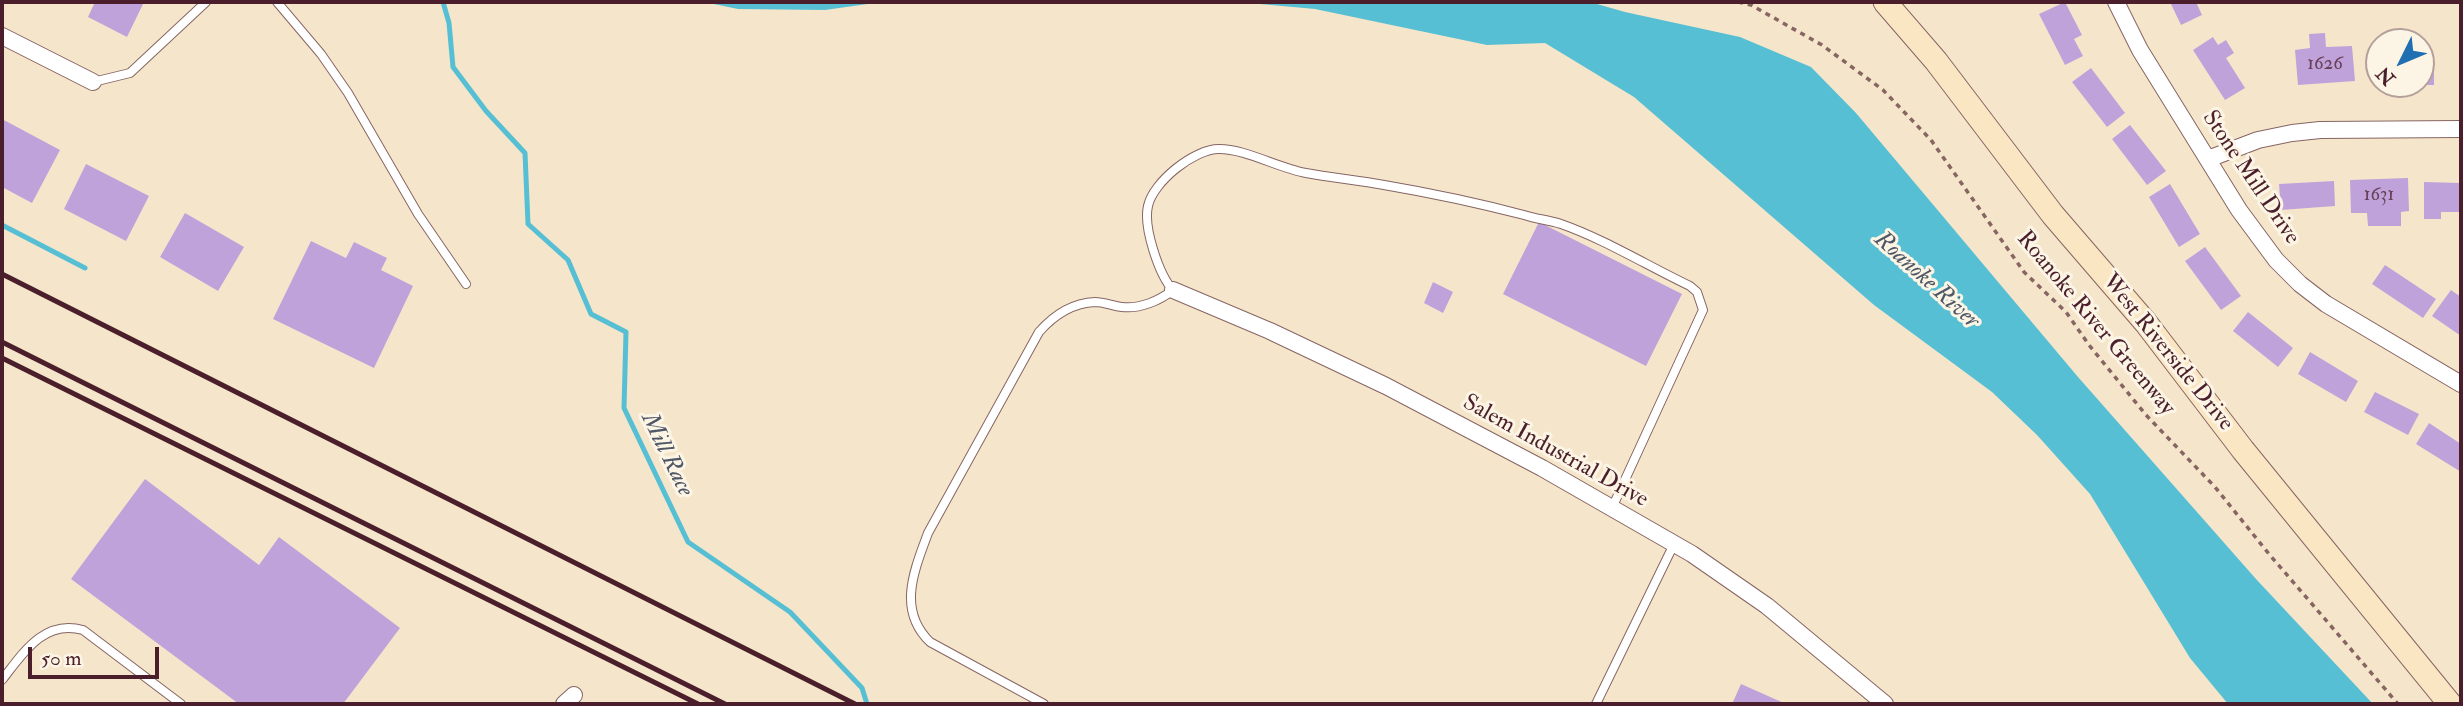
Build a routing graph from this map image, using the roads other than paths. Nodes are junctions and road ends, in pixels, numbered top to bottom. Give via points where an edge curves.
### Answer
1 (206, 2) edge
2 (277, 2) edge
3 (1885, 2) edge
4 (2116, 2) edge
5 (2, 36) edge
6 (93, 82) joint
7 (2461, 129) edge
8 (2208, 159) junction
9 (466, 284) dead end
10 (1173, 290) junction
11 (2461, 384) edge
12 (1612, 508) junction
13 (1674, 544) junction
14 (2, 680) edge
15 (181, 704) edge
16 (1044, 704) edge
17 (1596, 704) edge
18 (1885, 704) edge
19 (2450, 704) edge

1 - 6 lane via 130,73
2 - 9 lane via 341,83 418,214
3 - 19 street, West Riverside Drive
4 - 8 street, Stone Mill Drive via 2140,50
5 - 6 street
7 - 8 street via 2292,133
8 - 11 street, Stone Mill Drive via 2258,239 2300,284
10 - 12 street, Salem Industrial Drive via 1386,386
10 - 12 lane via 1160,270 1146,220 1148,206 1164,179 1203,152 1218,149 1288,170 1383,184 1559,223 1690,286 1703,310
10 - 16 lane via 1141,306 1081,304 1051,319 1026,355 928,533 920,556 910,608 920,632 930,642
12 - 13 street, Salem Industrial Drive
13 - 17 lane
13 - 18 street, Salem Industrial Drive via 1767,606
14 - 15 lane via 46,632 73,628 83,630

